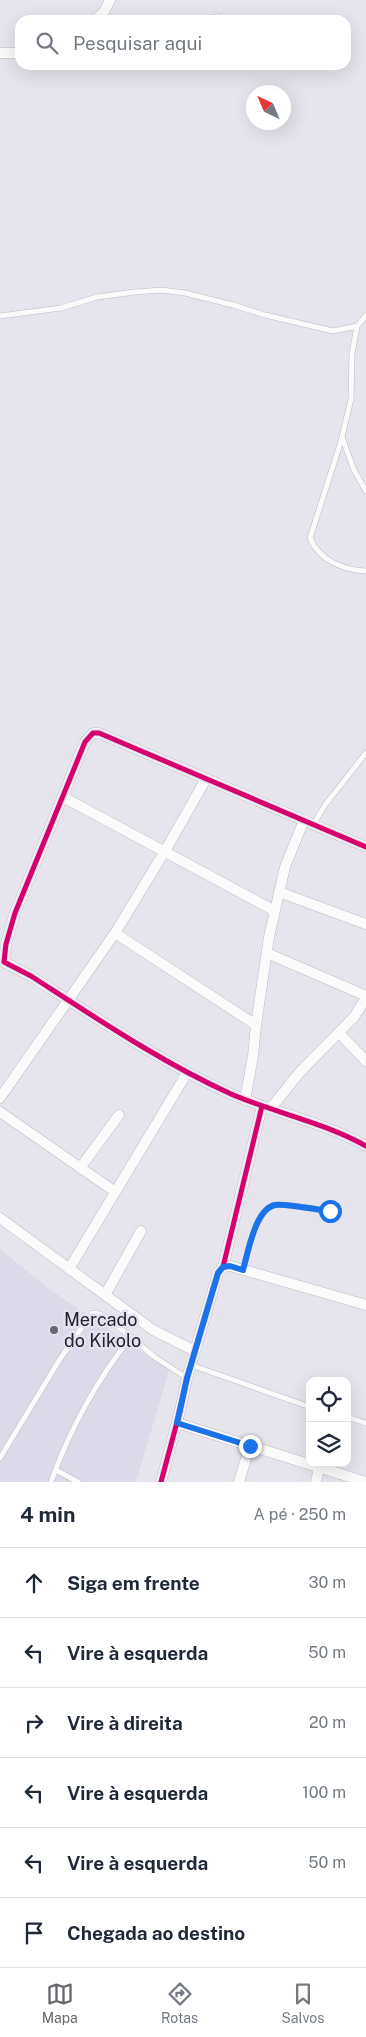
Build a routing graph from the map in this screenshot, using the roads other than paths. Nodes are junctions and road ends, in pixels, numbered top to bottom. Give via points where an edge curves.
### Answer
1 (110, 0) edge
2 (101, 15) edge
3 (15, 53) edge
4 (0, 54) edge
5 (0, 316) edge
6 (366, 316) edge
7 (357, 326) junction
8 (342, 437) junction
9 (366, 491) edge
10 (366, 571) edge
11 (366, 753) edge
12 (206, 779) junction
13 (63, 797) junction
14 (308, 822) junction
15 (366, 848) edge
16 (165, 851) junction
17 (279, 892) junction
18 (275, 911) junction
19 (366, 924) edge
20 (115, 933) junction
21 (266, 953) junction
22 (2, 961) edge
23 (366, 997) edge
24 (69, 1000) junction
25 (256, 1025) junction
26 (339, 1033) junction
27 (366, 1061) edge
28 (187, 1073) junction
29 (0, 1098) edge
30 (245, 1100) junction
31 (266, 1107) junction
32 (0, 1112) edge
33 (119, 1115) dead end
34 (366, 1146) edge
35 (80, 1168) junction
36 (114, 1192) junction
37 (330, 1211) dead end
38 (0, 1218) edge
39 (141, 1231) dead end
40 (223, 1267) junction
41 (68, 1269) junction
42 (243, 1270) junction
43 (105, 1295) junction
44 (366, 1305) edge
45 (131, 1338) junction
46 (195, 1351) junction
47 (191, 1365) junction
48 (187, 1378) junction
49 (306, 1406) edge
50 (351, 1419) edge
51 (177, 1423) junction
52 (366, 1423) edge
53 (250, 1446) junction
54 (0, 1458) edge
55 (306, 1463) edge
56 (319, 1467) joint
57 (56, 1470) junction
58 (51, 1482) edge
59 (78, 1482) edge
60 (161, 1482) edge
61 (239, 1482) edge
62 (316, 1482) edge
63 (366, 1482) edge

1 - 2 street
3 - 4 street
5 - 7 lane via 61,308 97,297 161,290 333,331
6 - 7 lane
7 - 8 lane via 352,354 351,399
8 - 9 lane
8 - 10 lane via 310,538 320,554 333,564
11 - 14 lane
12 - 13 street via 93,733 85,742
12 - 14 street
12 - 16 street
13 - 16 street
13 - 22 street via 14,913
14 - 15 street
14 - 17 street via 285,867
16 - 18 street
16 - 20 street
17 - 18 street
17 - 19 street
18 - 21 street
20 - 24 street
20 - 25 street
21 - 23 street
21 - 25 street
22 - 24 street
23 - 26 street via 354,1018
24 - 28 street
24 - 29 street
25 - 30 street
26 - 27 street
26 - 31 street
28 - 30 street
28 - 36 street
30 - 31 street
31 - 34 street
31 - 40 street
32 - 35 street
33 - 35 street
35 - 36 street
36 - 41 street
37 - 42 lane via 274,1205 264,1211 255,1228
38 - 41 street
39 - 43 street
40 - 42 street
40 - 46 street via 218,1273
41 - 43 street
42 - 44 street
43 - 46 street via 153,1330
45 - 48 lane
45 - 54 lane via 106,1317 92,1313
45 - 57 lane via 110,1363 84,1405
46 - 47 street
47 - 48 street
47 - 49 lane
48 - 51 street
50 - 52 lane
51 - 53 street
51 - 60 street
53 - 55 street
53 - 61 street
56 - 62 street
56 - 63 street
57 - 58 lane
57 - 59 lane

